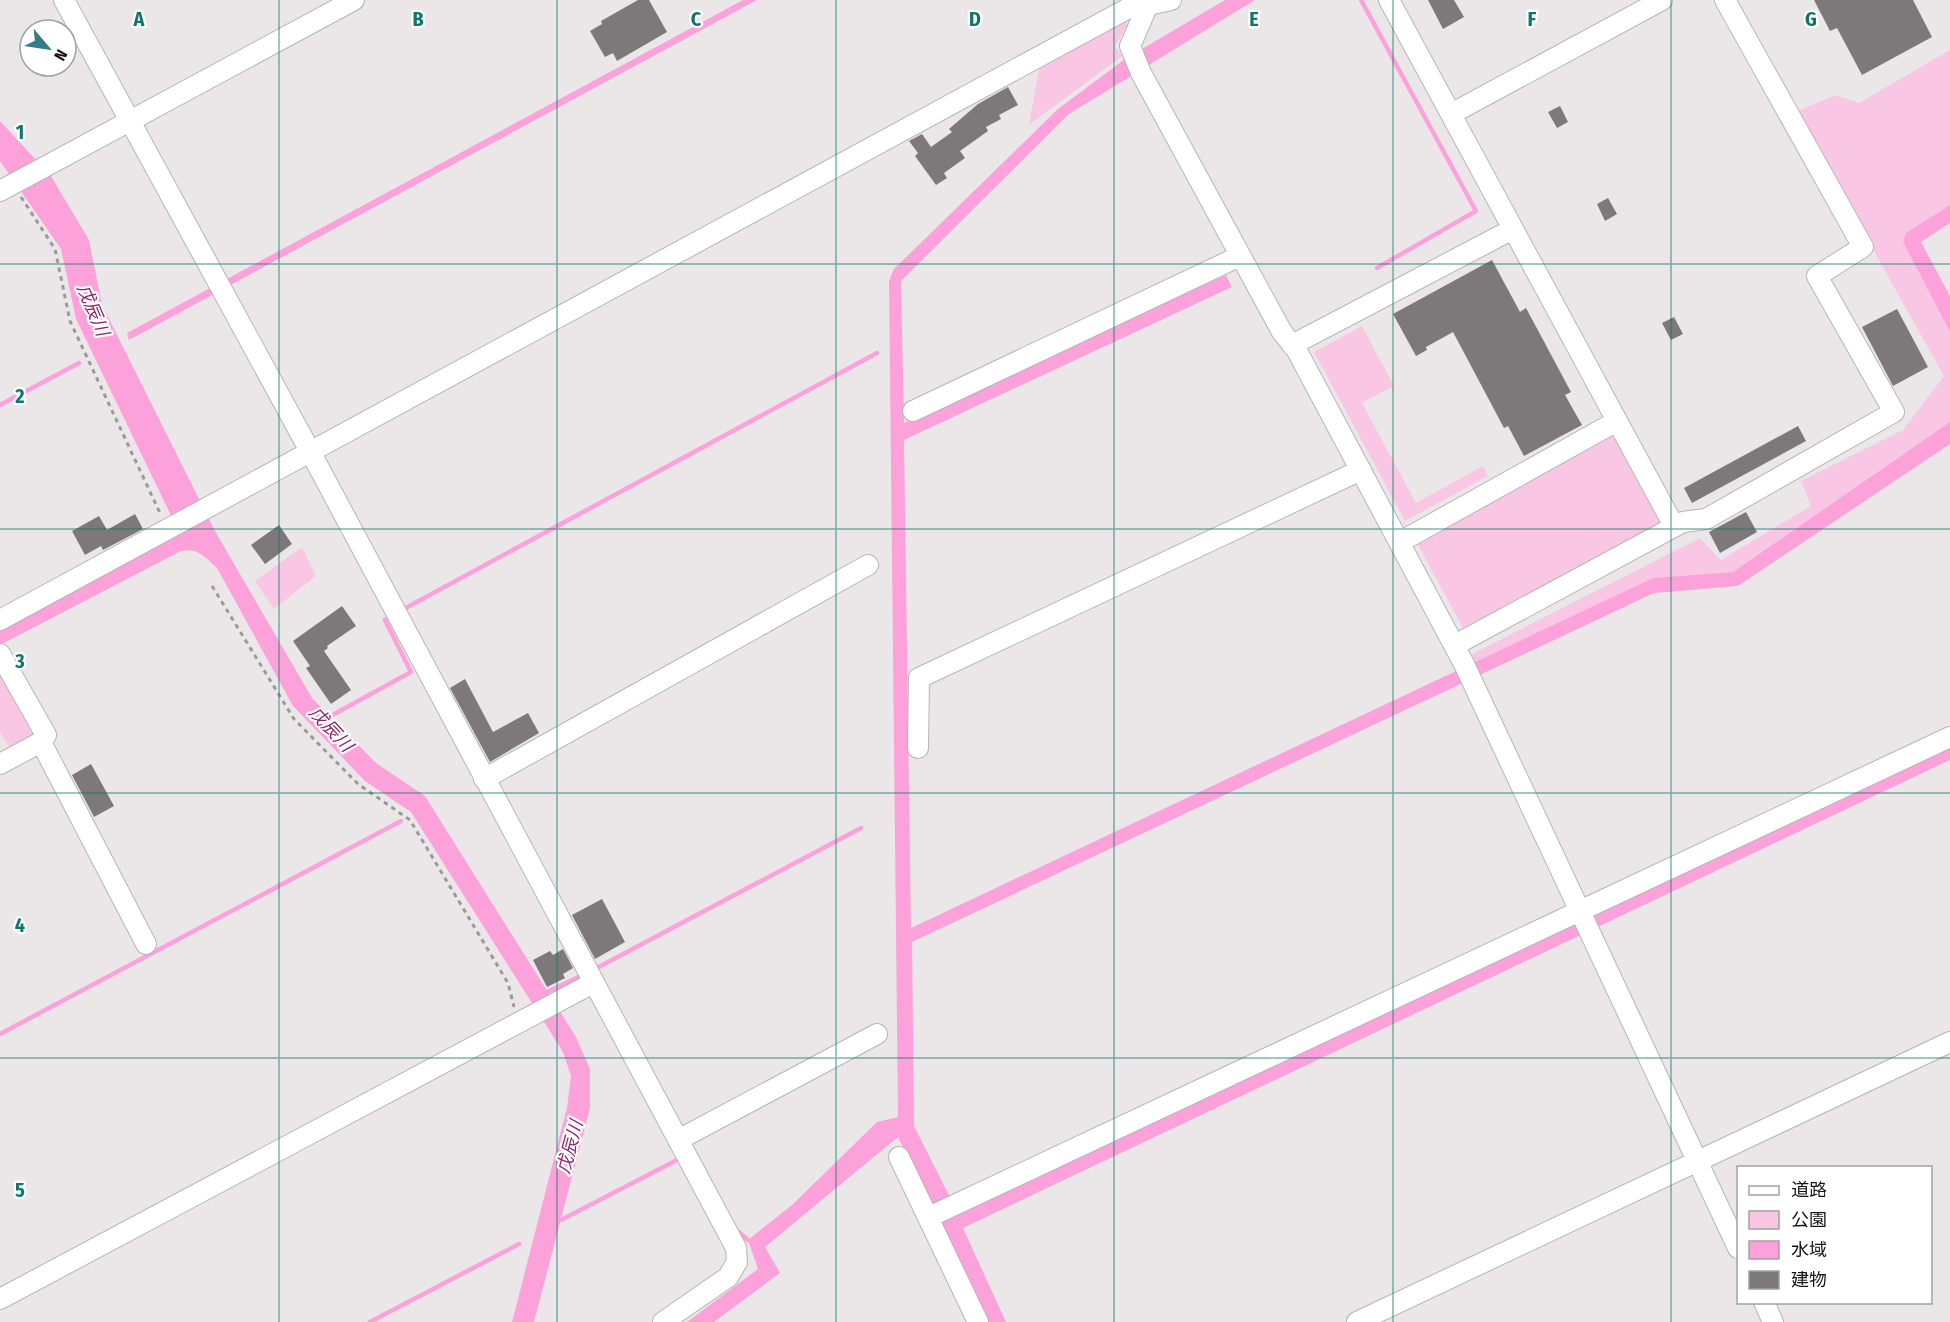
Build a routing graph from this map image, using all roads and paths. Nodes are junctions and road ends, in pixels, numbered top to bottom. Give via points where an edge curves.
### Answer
1 (64, 0) edge
2 (354, 0) edge
3 (1170, 0) edge
4 (1389, 0) edge
5 (1662, 0) edge
6 (1725, 0) edge
7 (1149, 3) edge
8 (1451, 114) junction
9 (129, 122) junction
10 (6, 188) edge
11 (1513, 229) junction
12 (1240, 256) junction
13 (1294, 347) junction
14 (913, 411) dead end
15 (1617, 421) junction
16 (310, 453) junction
17 (1362, 470) junction
18 (1674, 526) junction
19 (168, 531) junction
20 (1400, 542) junction
21 (868, 565) dead end
22 (212, 586) dead end
23 (0, 620) edge
24 (1455, 645) junction
25 (0, 654) edge
26 (1950, 737) edge
27 (41, 742) junction
28 (918, 748) dead end
29 (0, 764) edge
30 (484, 779) junction
31 (1580, 911) junction
32 (146, 944) dead end
33 (589, 976) junction
34 (525, 1020) junction
35 (877, 1034) dead end
36 (1950, 1042) edge
37 (678, 1140) junction
38 (899, 1157) dead end
39 (1698, 1161) junction
40 (929, 1217) junction
41 (1737, 1246) edge
42 (0, 1299) edge
43 (1765, 1304) edge
44 (663, 1322) edge
45 (978, 1322) edge
46 (1357, 1322) edge
47 (1773, 1322) edge

1 - 9 street
2 - 9 street
3 - 7 street
4 - 8 street
5 - 8 street
6 - 18 street via 1863,248 1817,276 1894,412 1706,519
7 - 12 street via 1130,46
7 - 16 street via 1137,4
8 - 11 street
9 - 10 street
9 - 16 street
10 - 19 path via 54,249 69,321
11 - 13 street
11 - 15 street
12 - 13 street
12 - 14 street
13 - 17 street
15 - 18 street
15 - 20 street
16 - 19 street
16 - 30 street
17 - 20 street
17 - 28 street via 919,678
18 - 24 street
19 - 23 street
20 - 24 street
21 - 30 street
22 - 34 path via 294,719 358,784 410,820 508,983
24 - 31 street
25 - 27 street via 46,735
26 - 31 street
27 - 29 street
27 - 32 street
30 - 33 street
31 - 39 street
31 - 40 street
33 - 34 street via 562,1000
33 - 37 street
34 - 42 street
35 - 37 street
36 - 39 street
37 - 44 street via 736,1248 737,1262 728,1277
38 - 40 street
39 - 41 street
39 - 46 street
40 - 45 street
43 - 47 street

